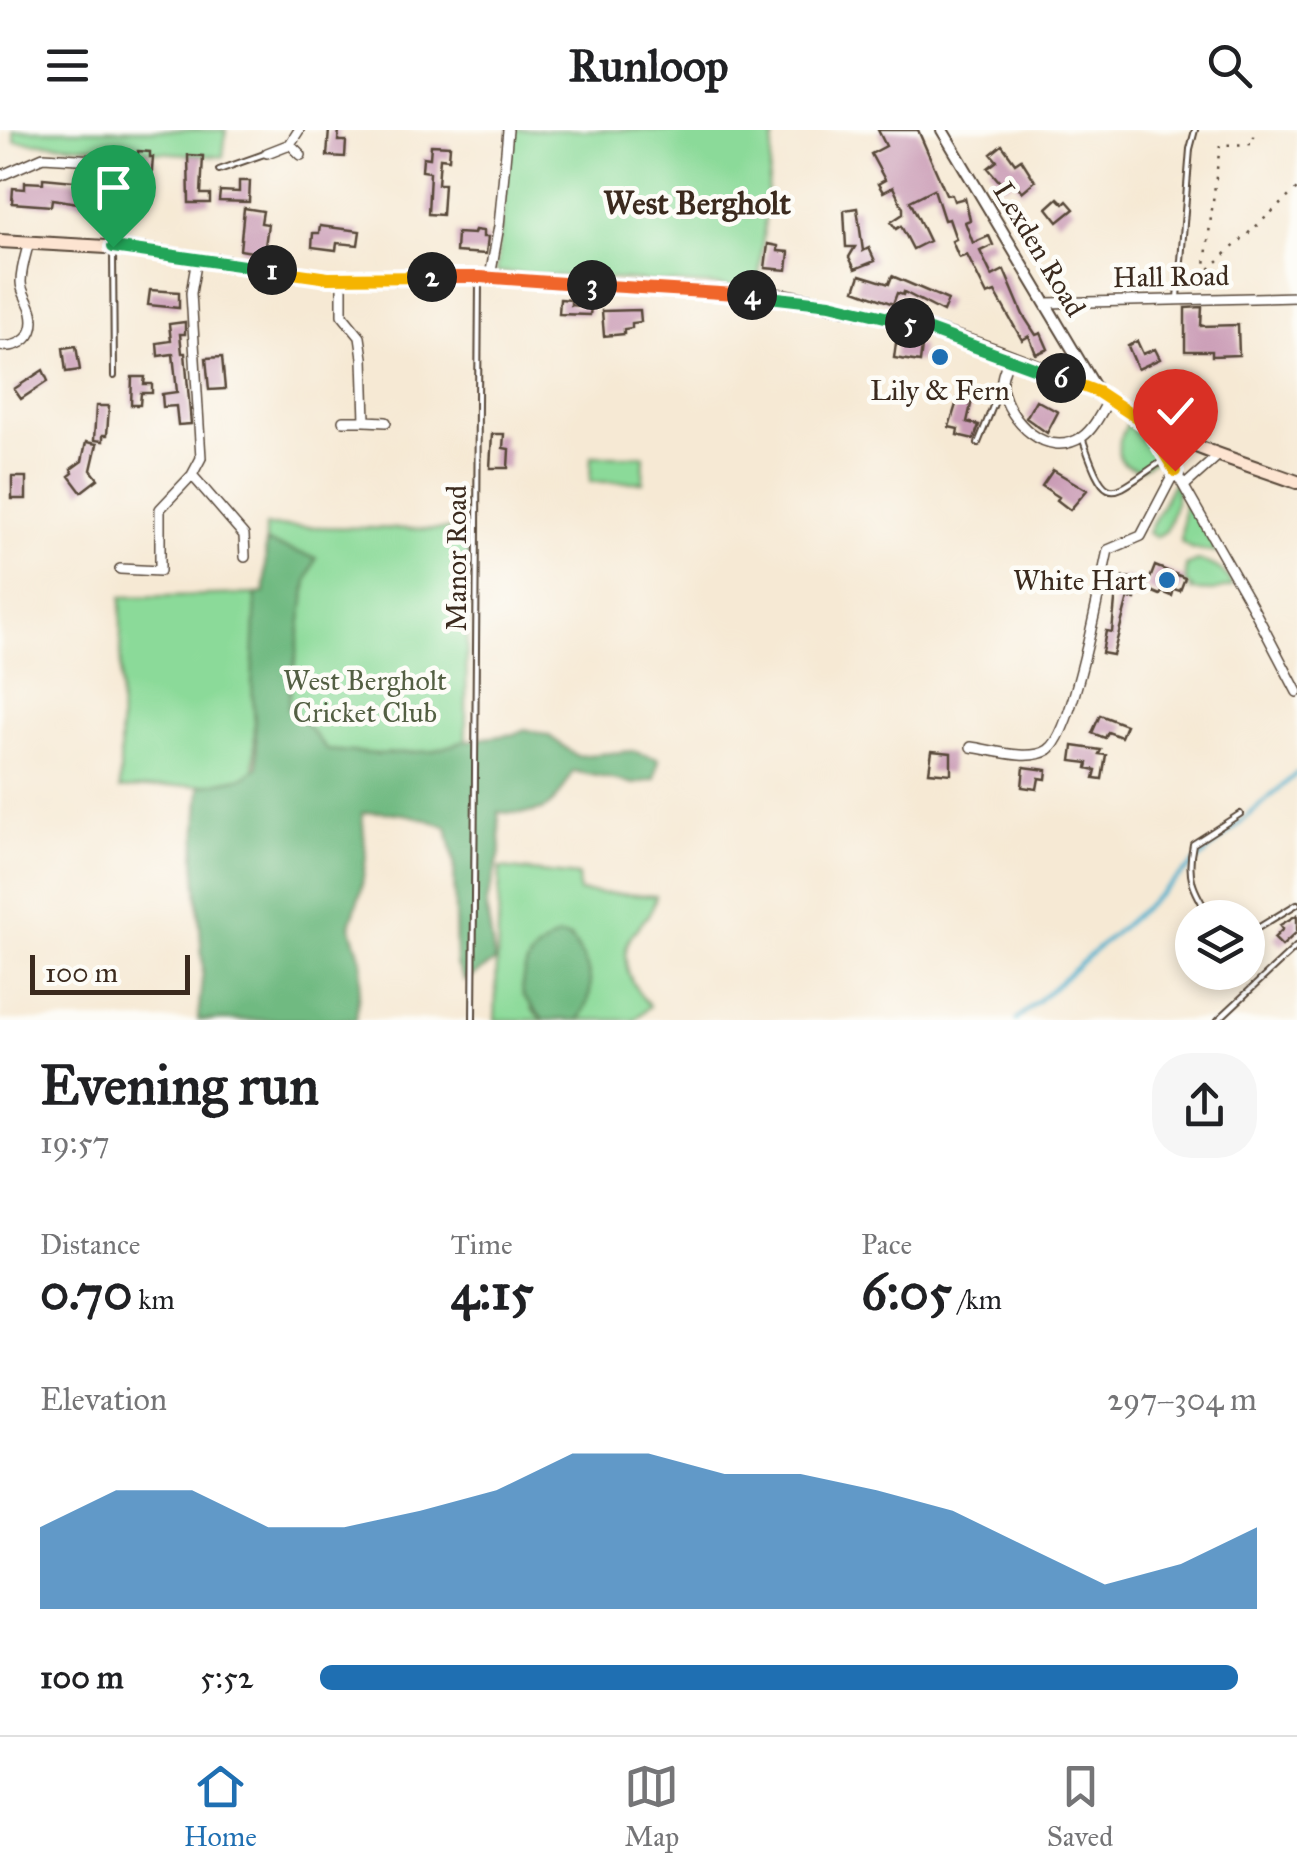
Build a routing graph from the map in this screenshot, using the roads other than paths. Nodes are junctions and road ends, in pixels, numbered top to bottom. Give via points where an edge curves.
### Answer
1 (299, 130) edge
2 (508, 130) edge
3 (942, 130) edge
4 (1195, 130) edge
5 (290, 144) junction
6 (267, 153) joint
7 (301, 155) dead end
8 (219, 170) dead end
9 (0, 176) edge
10 (112, 210) dead end
11 (0, 241) edge
12 (29, 242) junction
13 (113, 247) junction
14 (196, 259) junction
15 (485, 277) junction
16 (342, 278) junction
17 (1297, 297) edge
18 (1178, 298) junction
19 (1047, 303) junction
20 (1, 348) edge
21 (1009, 358) junction
22 (114, 376) dead end
23 (1002, 385) junction
24 (1104, 396) junction
25 (343, 421) dead end
26 (364, 421) junction
27 (386, 422) dead end
28 (1148, 425) junction
29 (1082, 437) junction
30 (978, 443) dead end
31 (1220, 454) junction
32 (1167, 458) junction
33 (1175, 471) junction
34 (192, 475) junction
35 (1297, 482) edge
36 (1184, 486) junction
37 (246, 556) dead end
38 (120, 569) dead end
39 (1297, 692) edge
40 (971, 747) dead end
41 (1240, 814) dead end
42 (1200, 900) edge
43 (1297, 904) edge
44 (1265, 924) edge
45 (1297, 946) edge
46 (473, 1020) edge
47 (1218, 1020) edge

1 - 5 street
2 - 15 street via 499,226
3 - 19 street, Lexden Road
4 - 18 lane
5 - 6 street
5 - 7 street
6 - 8 lane
9 - 10 street via 42,157 96,160 111,174
11 - 12 main road
12 - 13 main road
12 - 20 street via 20,284 33,314 31,333 15,347
13 - 14 main road
13 - 22 lane
14 - 16 main road
14 - 34 street via 191,293 202,444
15 - 16 main road
15 - 21 main road via 784,296 892,318
15 - 46 lane, Manor Road
16 - 26 street via 342,315 360,337 364,358
17 - 18 street, Hall Road
18 - 19 street, Hall Road
19 - 24 street, Lexden Road
21 - 23 street
21 - 24 main road
23 - 29 street via 1026,432 1056,442
23 - 30 lane
24 - 28 main road
24 - 29 street
25 - 26 street
26 - 27 street
28 - 31 main road
28 - 32 street
29 - 32 lane via 1091,468 1112,491 1122,491
31 - 35 main road
31 - 36 street
32 - 33 street
33 - 36 street
33 - 40 street via 1141,536 1108,550 1068,716 1053,747 1035,755
34 - 37 street via 244,535
34 - 38 street via 160,509 160,571
36 - 39 street
41 - 42 lane via 1193,844 1192,887
43 - 44 lane
45 - 47 lane

